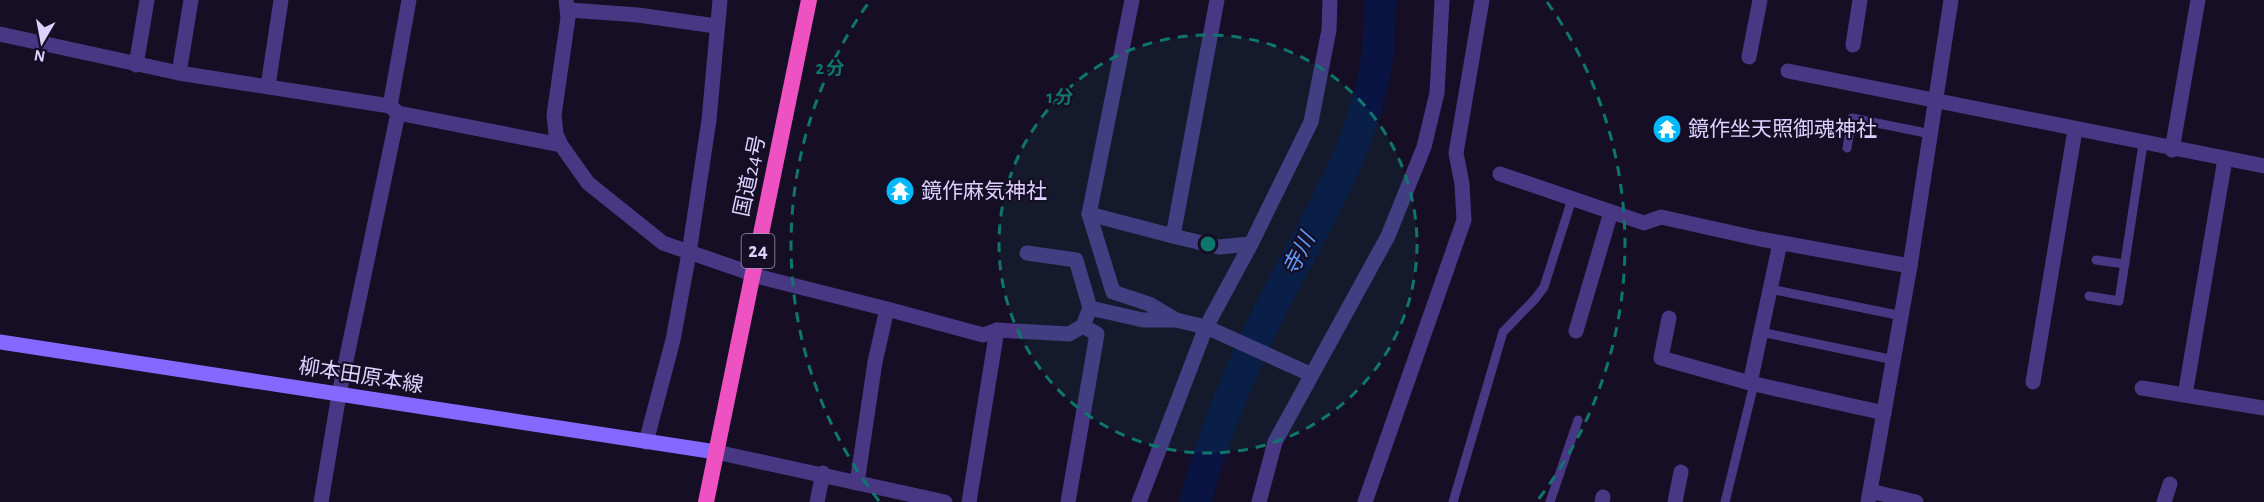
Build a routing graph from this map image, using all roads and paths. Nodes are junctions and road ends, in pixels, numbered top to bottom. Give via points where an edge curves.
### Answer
1 (147, 0) edge
2 (191, 0) edge
3 (281, 0) edge
4 (409, 0) edge
5 (720, 0) edge
6 (809, 0) edge
7 (1132, 0) edge
8 (1217, 0) edge
9 (1330, 0) edge
10 (1442, 0) edge
11 (1482, 0) edge
12 (1760, 0) edge
13 (1860, 0) edge
14 (1951, 0) edge
15 (2198, 0) edge
16 (567, 5) edge
17 (716, 26) junction
18 (0, 34) edge
19 (1853, 45) dead end
20 (1749, 57) dead end
21 (136, 65) junction
22 (1788, 71) dead end
23 (179, 73) junction
24 (268, 86) junction
25 (1936, 102) junction
26 (394, 109) junction
27 (2075, 130) junction
28 (1931, 134) junction
29 (2143, 144) junction
30 (561, 145) junction
31 (1847, 148) dead end
32 (2172, 150) junction
33 (2225, 159) junction
34 (2264, 166) edge
35 (1500, 174) dead end
36 (1572, 199) junction
37 (1611, 212) junction
38 (1089, 214) junction
39 (1173, 236) junction
40 (1780, 243) junction
41 (1251, 244) junction
42 (689, 253) junction
43 (1027, 253) dead end
44 (2096, 260) dead end
45 (2125, 264) junction
46 (1910, 266) junction
47 (753, 273) junction
48 (1770, 289) junction
49 (2089, 296) dead end
50 (1090, 308) junction
51 (887, 309) junction
52 (1902, 316) junction
53 (1669, 318) dead end
54 (1176, 320) junction
55 (1083, 326) junction
56 (1209, 329) junction
57 (997, 330) junction
58 (1576, 331) dead end
59 (1761, 332) junction
60 (0, 342) edge
61 (1894, 360) junction
62 (1308, 373) junction
63 (2033, 382) dead end
64 (1752, 383) junction
65 (2142, 388) dead end
66 (339, 394) junction
67 (2185, 395) junction
68 (2264, 408) edge
69 (1884, 413) junction
70 (1578, 420) dead end
71 (646, 442) junction
72 (716, 452) junction
73 (1682, 472) dead end
74 (823, 473) junction
75 (857, 483) junction
76 (2170, 484) dead end
77 (1869, 496) edge
78 (321, 502) edge
79 (706, 502) edge
80 (817, 502) edge
81 (945, 502) edge
82 (969, 502) edge
83 (1068, 502) edge
84 (1139, 502) edge
85 (1258, 502) edge
86 (1365, 502) edge
87 (1454, 502) edge
88 (1550, 502) edge
89 (1675, 502) edge
90 (1725, 502) edge
91 (1917, 502) edge
92 (2164, 502) edge

1 - 21 street
2 - 23 street
3 - 24 street
4 - 26 street
5 - 17 street
6 - 47 highway, 国道24号 / 24
7 - 38 street
8 - 39 street
9 - 41 street via 1329,30 1311,122
10 - 62 street via 1437,93 1424,147 1388,236
11 - 86 street via 1455,153 1464,220
12 - 20 street
13 - 19 street
14 - 25 street
15 - 32 street
16 - 17 street
16 - 30 street via 554,115
17 - 42 street via 709,120
18 - 21 street
21 - 23 street
22 - 25 street
23 - 24 street
24 - 26 street
25 - 27 street
25 - 28 street
26 - 30 street
26 - 66 street
27 - 29 street
27 - 63 street
28 - 31 lane via 1852,118
28 - 46 street
29 - 32 street
29 - 45 lane
30 - 42 street via 588,183 663,243
32 - 33 street
33 - 34 street
33 - 67 street
35 - 36 street
36 - 37 street
36 - 87 lane via 1544,287 1503,332
37 - 40 street via 1644,223 1661,217
37 - 58 street
38 - 39 street
38 - 54 street via 1113,292 1149,304
39 - 41 street via 1219,246
40 - 46 street
40 - 48 street
41 - 56 street
42 - 47 street
42 - 71 street via 673,340
43 - 50 street via 1076,260
44 - 45 lane
45 - 49 lane via 2119,301
46 - 52 street
47 - 51 street
47 - 72 highway, 国道24号 / 24
48 - 52 lane
48 - 59 street
50 - 54 street via 1143,320
50 - 55 street
51 - 57 street via 983,335
51 - 75 street
52 - 61 street
53 - 64 street via 1661,358
54 - 56 street
55 - 57 street via 1070,334
55 - 83 street via 1097,334
56 - 62 street
56 - 84 street
57 - 82 street
59 - 61 lane
59 - 64 street
60 - 66 main road, 柳本田原本線
61 - 69 street
62 - 85 street via 1275,442
64 - 69 street
64 - 90 lane
65 - 67 street
66 - 71 main road, 柳本田原本線
66 - 78 street
67 - 68 street
69 - 77 street
70 - 88 lane
71 - 72 main road, 柳本田原本線
72 - 74 street
72 - 79 highway, 国道24号 / 24
73 - 89 street
74 - 75 street
74 - 80 street
75 - 81 street
76 - 92 street
77 - 91 street

